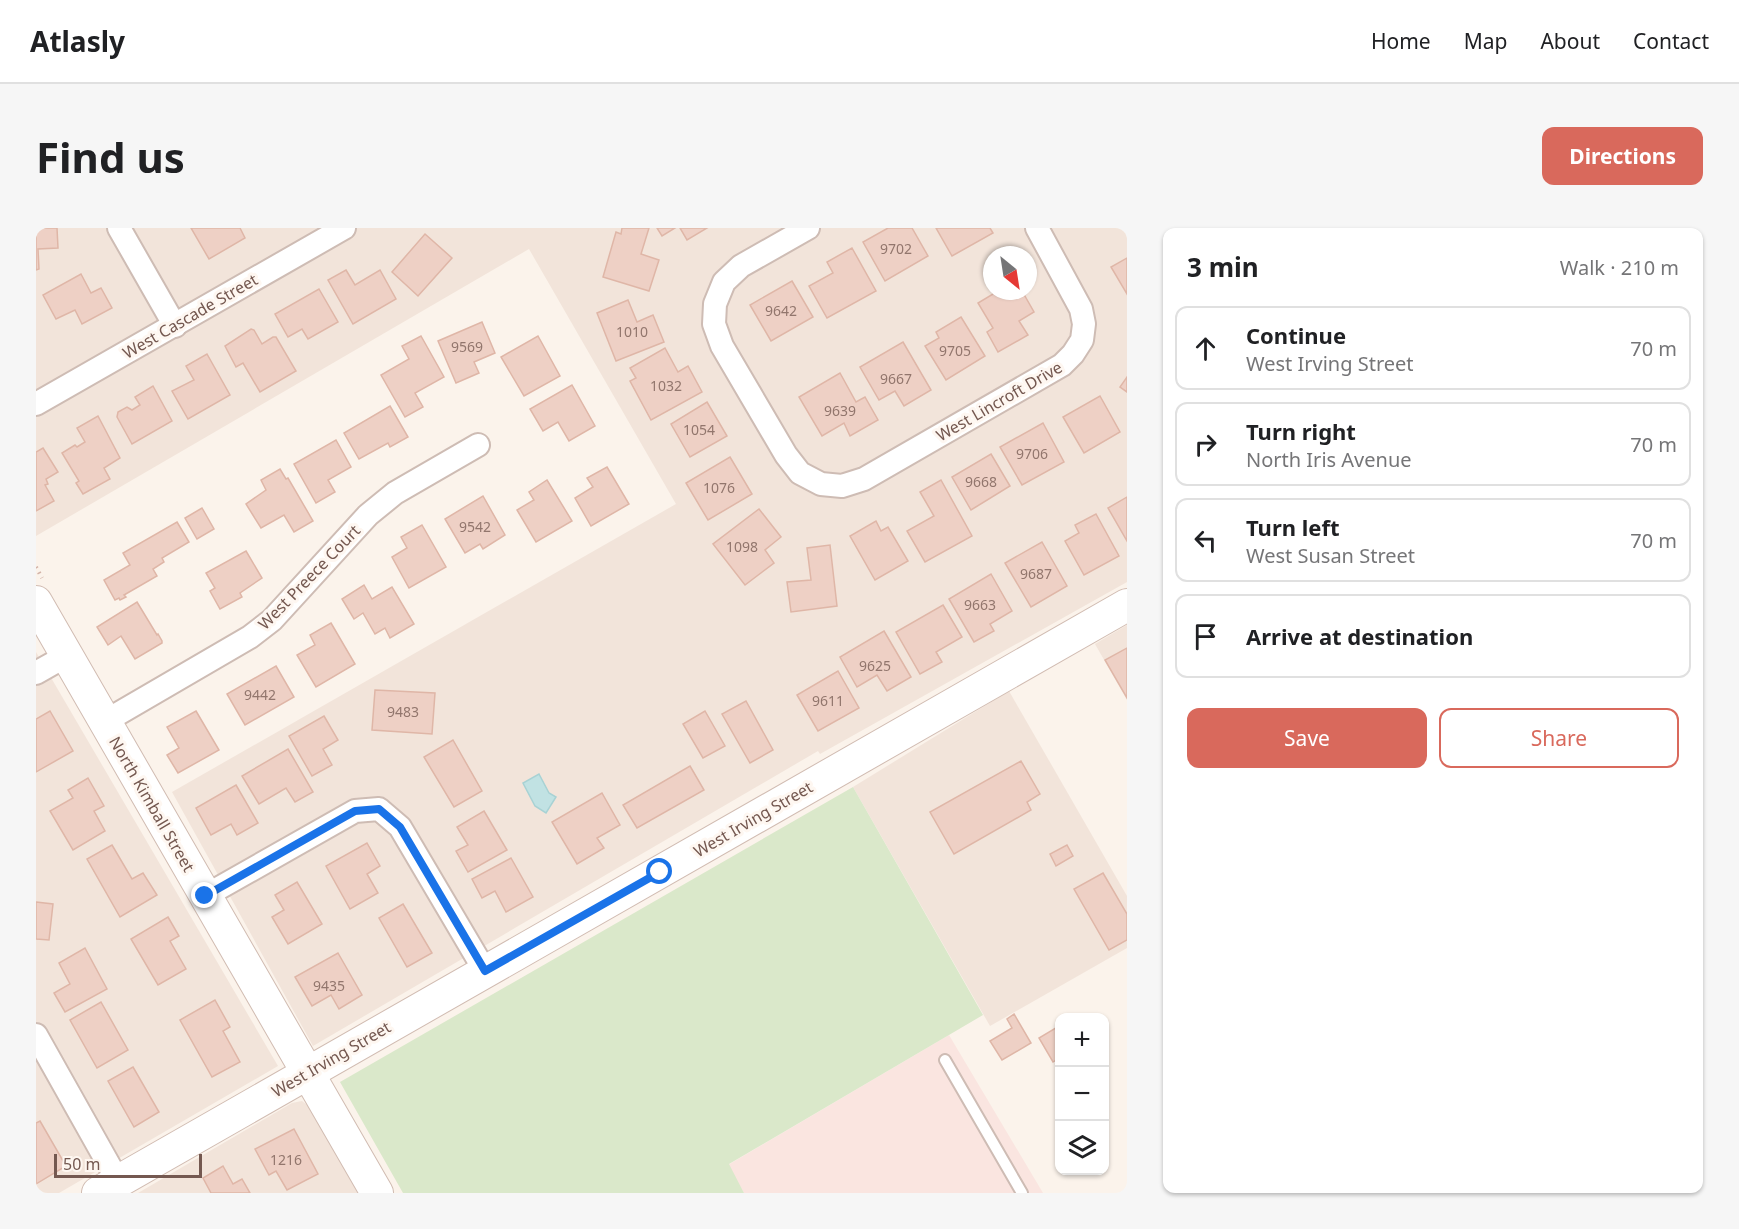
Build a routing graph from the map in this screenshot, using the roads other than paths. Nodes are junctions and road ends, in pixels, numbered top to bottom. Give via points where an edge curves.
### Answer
1 (118, 228) edge
2 (344, 228) edge
3 (808, 228) edge
4 (1045, 230) edge
5 (175, 326) junction
6 (36, 404) edge
7 (478, 445) dead end
8 (36, 602) edge
9 (1127, 605) edge
10 (66, 656) junction
11 (36, 673) edge
12 (104, 722) junction
13 (205, 896) junction
14 (485, 971) junction
15 (36, 1035) edge
16 (945, 1060) dead end
17 (308, 1073) junction
18 (108, 1187) edge
19 (377, 1193) edge
20 (1022, 1193) edge

1 - 5 street
2 - 5 street, West Cascade Street
3 - 4 street, West Lincroft Drive via 741,266 724,282 715,304 714,324 722,346 800,473 821,484 842,486 864,479 1062,365 1073,354 1082,340 1082,309
5 - 6 street, West Cascade Street
7 - 12 street, West Preece Court via 395,493 368,515 272,620 250,637
8 - 10 street, North Kimball Street
9 - 14 street, West Irving Street
10 - 11 street
10 - 12 street, North Kimball Street
12 - 13 street, North Kimball Street
13 - 14 street via 355,811 379,809 400,827
13 - 17 street, North Kimball Street
14 - 17 street, West Irving Street
15 - 18 street
16 - 20 lane
17 - 18 street, West Irving Street
17 - 19 street, North Kimball Street

